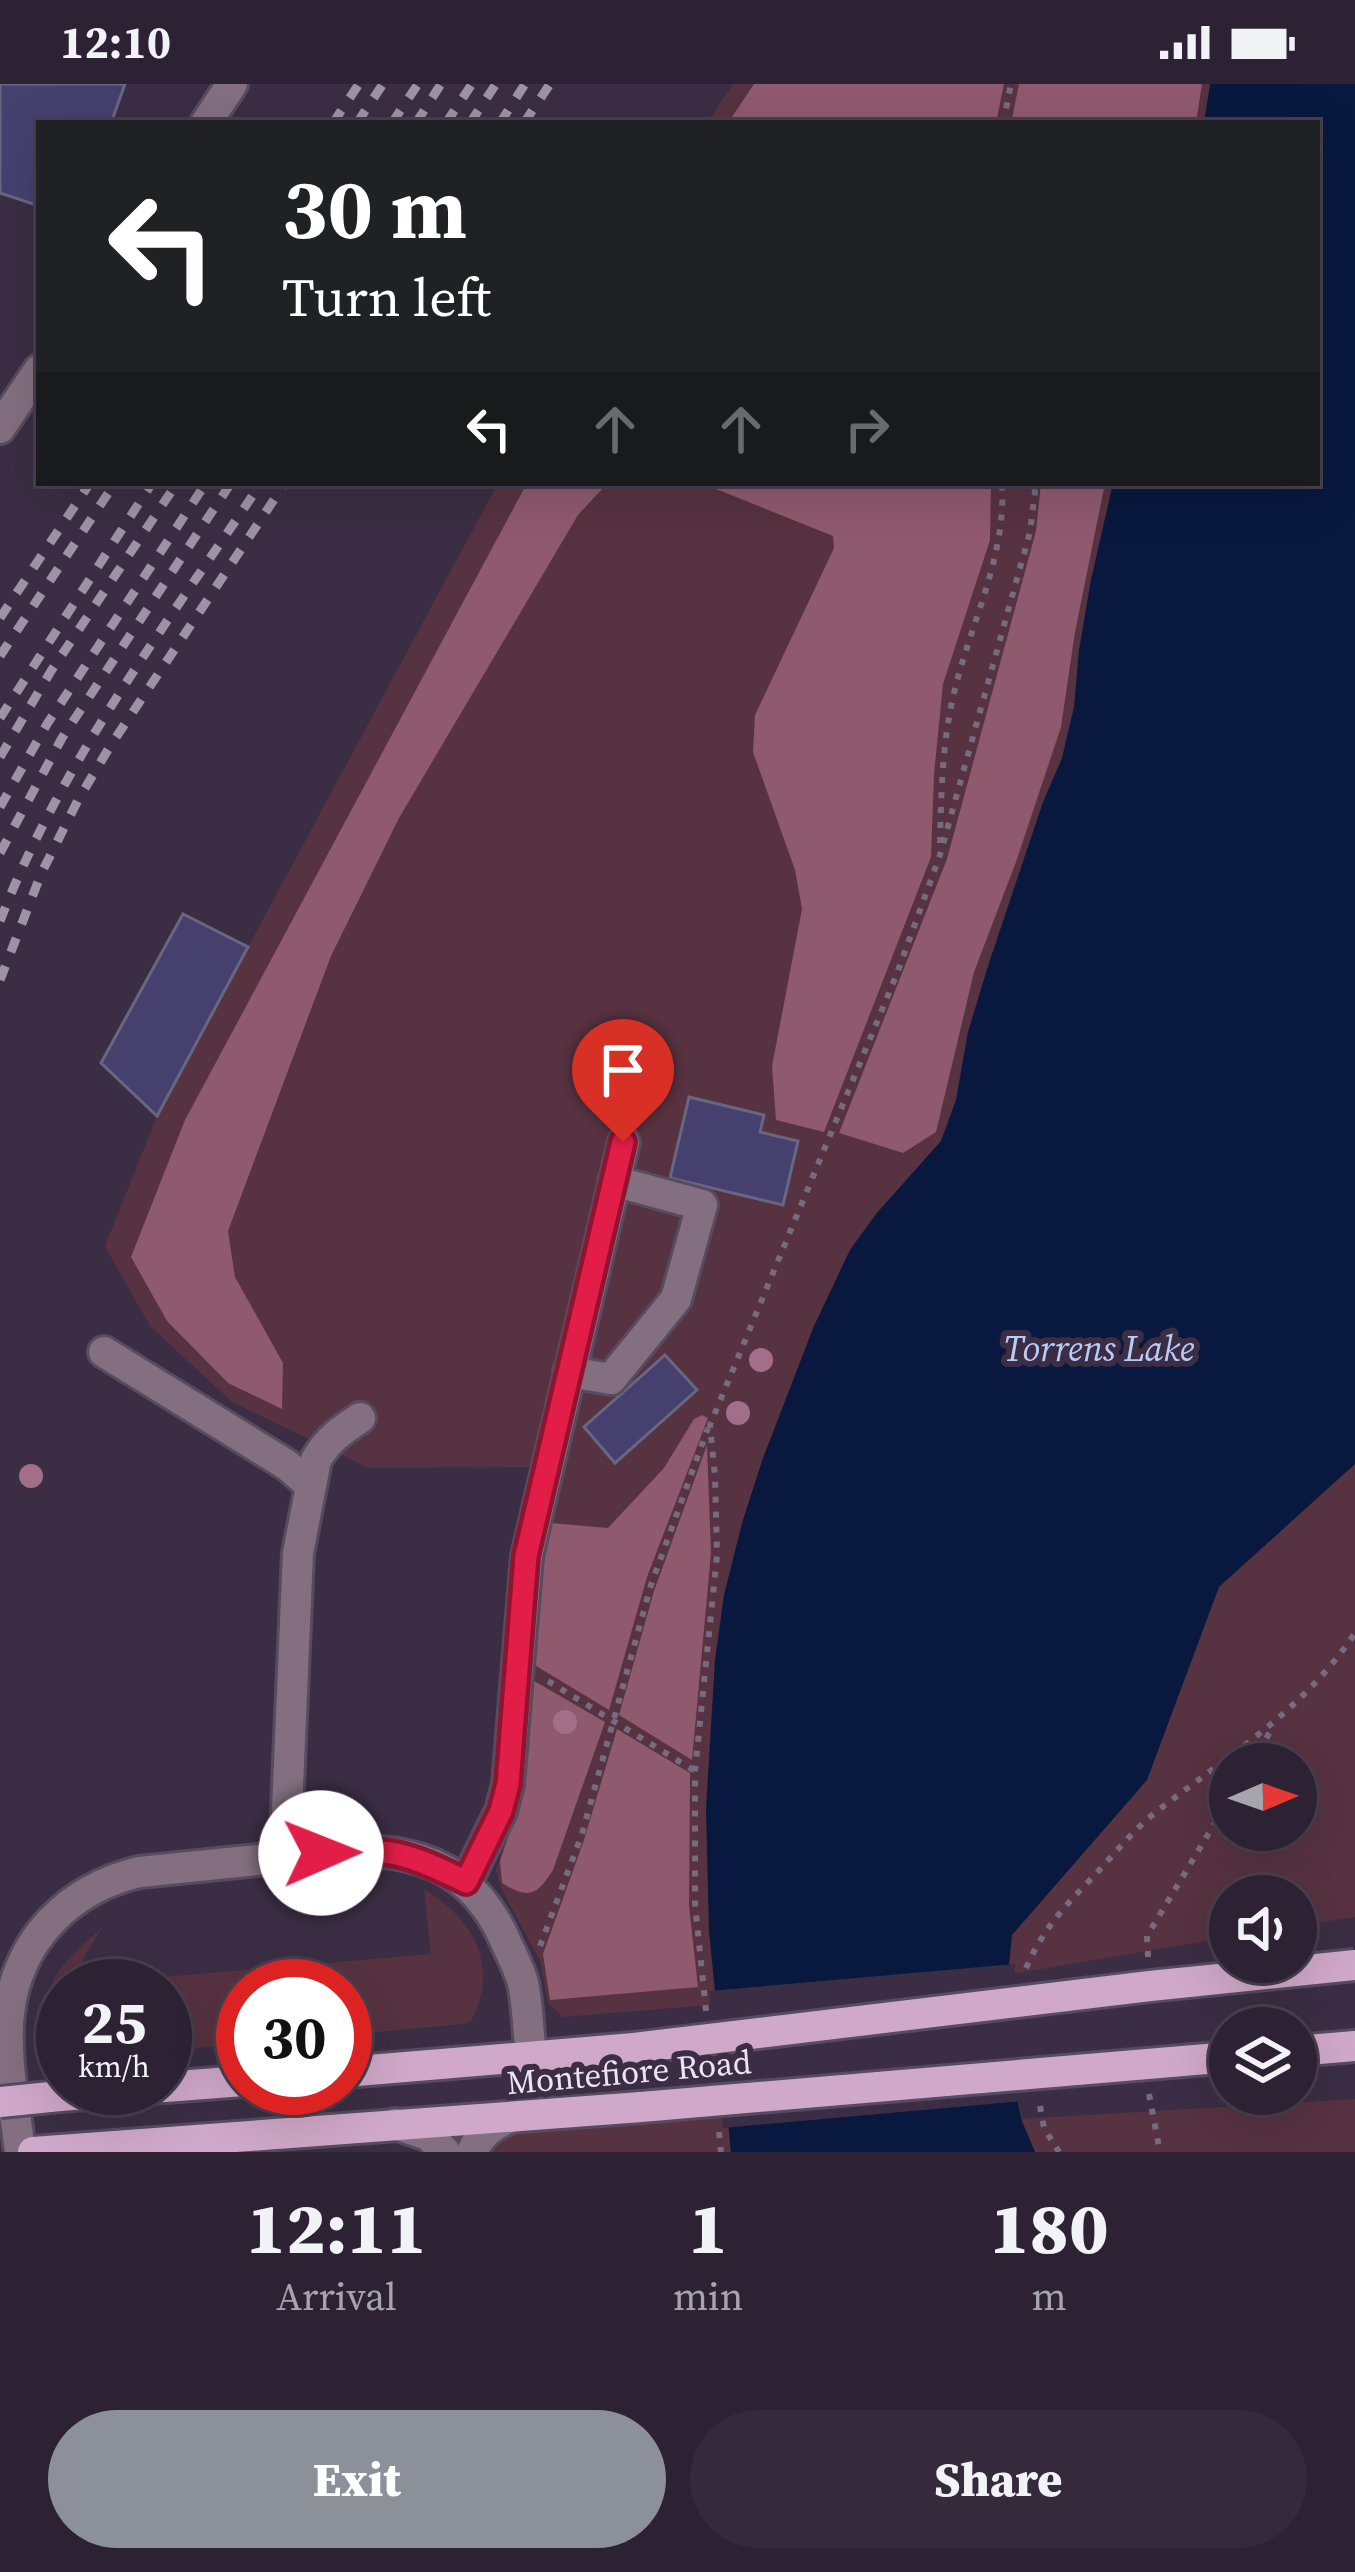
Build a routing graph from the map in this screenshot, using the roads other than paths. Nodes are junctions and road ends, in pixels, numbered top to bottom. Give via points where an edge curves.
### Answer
1 (232, 84) edge
2 (208, 120) edge
3 (36, 374) edge
4 (0, 428) edge
5 (623, 1142) dead end
6 (614, 1181) junction
7 (104, 1352) dead end
8 (569, 1372) junction
9 (360, 1418) dead end
10 (310, 1486) junction
11 (285, 1856) junction
12 (466, 1882) junction
13 (1355, 1965) edge
14 (1355, 2046) edge
15 (1317, 2049) edge
16 (530, 2056) junction
17 (1209, 2059) edge
18 (372, 2070) edge
19 (36, 2098) edge
20 (0, 2102) edge
21 (509, 2118) junction
22 (395, 2124) junction
23 (48, 2150) edge
24 (20, 2152) edge
25 (445, 2152) edge
26 (472, 2152) edge

1 - 2 street
3 - 4 street
5 - 6 street
6 - 8 street
6 - 8 street via 703,1204 676,1299 611,1378
7 - 10 street
8 - 12 street via 526,1556 508,1784
9 - 10 street via 323,1447
10 - 11 street via 298,1553
11 - 12 street via 390,1852
11 - 24 street via 114,1878 59,1912 27,1953 9,2012
12 - 16 street via 487,1906 522,1980
13 - 16 main road, Montefiore Road, bridge
14 - 15 main road
16 - 18 main road, Montefiore Road
17 - 21 main road, Montefiore Road, bridge
19 - 20 main road, bridge
21 - 22 main road, Montefiore Road
21 - 26 street
22 - 23 main road, Montefiore Road
22 - 25 street via 428,2135

